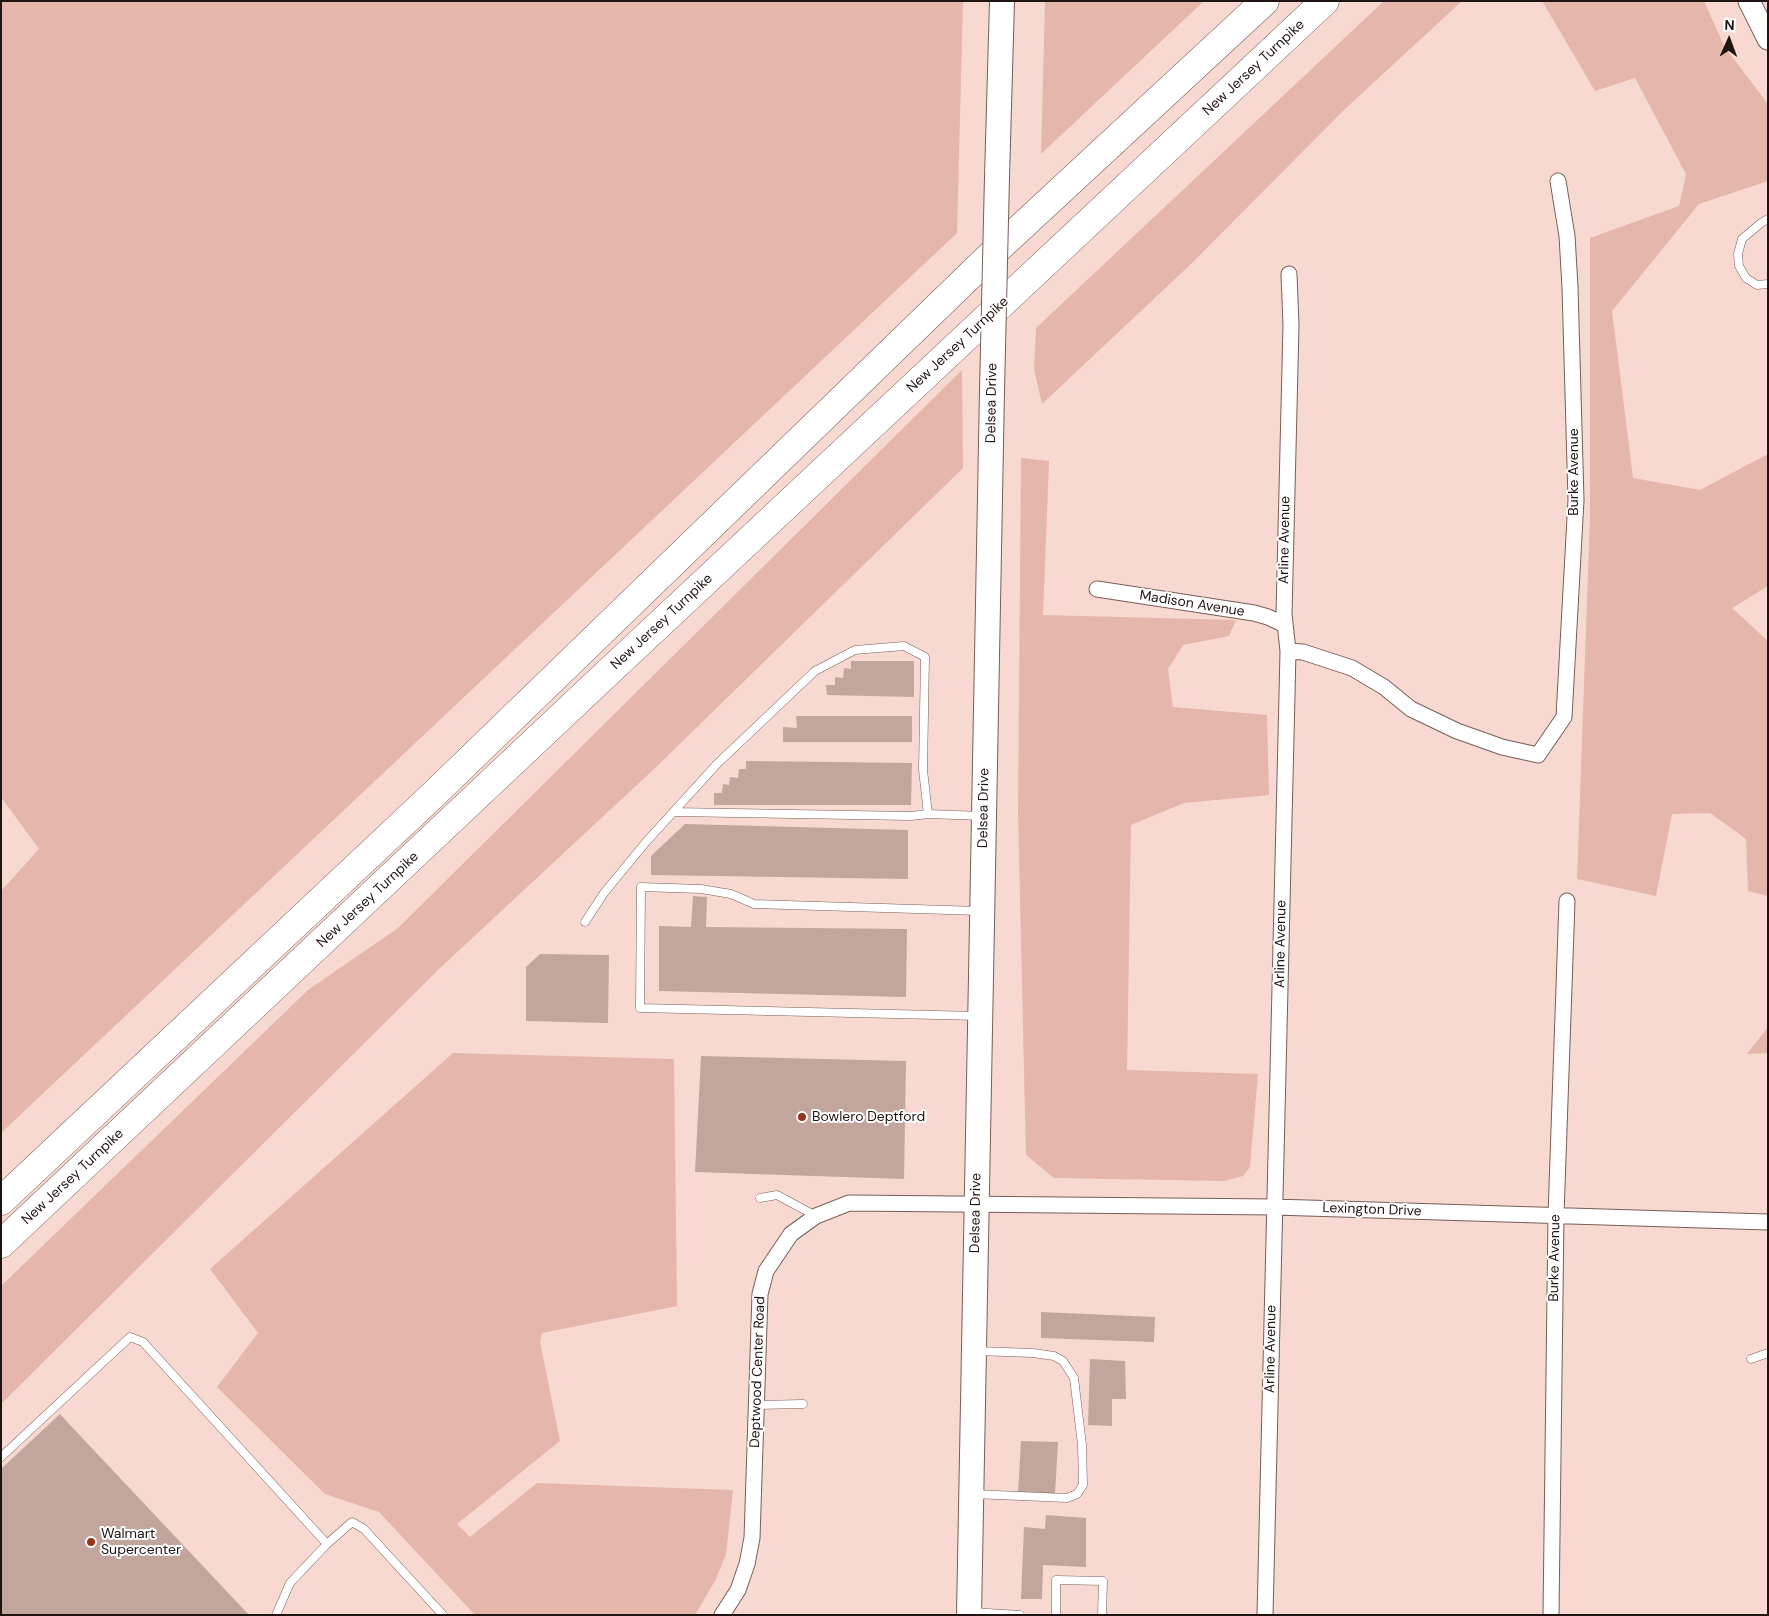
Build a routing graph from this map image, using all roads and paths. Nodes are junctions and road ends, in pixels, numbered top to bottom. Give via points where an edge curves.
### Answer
1 (1002, 1) edge
2 (1265, 1) edge
3 (1325, 1) edge
4 (1749, 1) edge
5 (1768, 39) edge
6 (1558, 181) dead end
7 (1768, 219) edge
8 (1288, 274) dead end
9 (1768, 284) edge
10 (1097, 589) dead end
11 (1285, 625) junction
12 (1288, 651) junction
13 (674, 812) junction
14 (928, 814) junction
15 (984, 816) junction
16 (1566, 901) dead end
17 (982, 911) junction
18 (585, 922) dead end
19 (980, 1016) junction
20 (760, 1198) dead end
21 (1, 1201) edge
22 (976, 1204) junction
23 (1274, 1207) junction
24 (1556, 1215) junction
25 (816, 1216) junction
26 (1768, 1222) edge
27 (1, 1244) edge
28 (974, 1351) junction
29 (1768, 1353) edge
30 (1751, 1359) dead end
31 (803, 1404) dead end
32 (757, 1405) junction
33 (1, 1457) edge
34 (971, 1494) junction
35 (327, 1544) junction
36 (969, 1614) edge
37 (276, 1615) edge
38 (443, 1615) edge
39 (722, 1615) edge
40 (1020, 1615) edge
41 (1056, 1615) edge
42 (1102, 1615) edge
43 (1265, 1615) edge
44 (1551, 1615) edge

1 - 15 main road, Delsea Drive, bridge
2 - 21 highway via 991,255 434,794
3 - 27 highway, New Jersey Turnpike
4 - 5 street
6 - 12 street, Burke Avenue via 1567,236 1570,287 1576,500 1564,717 1538,755 1502,747 1457,731 1411,709 1384,686 1352,668 1303,652
7 - 9 lane via 1742,238 1738,254 1739,266 1746,278 1757,285
8 - 11 street, Arline Avenue via 1291,325
10 - 11 street, Madison Avenue via 1254,613
11 - 12 street, Arline Avenue
12 - 23 street, Arline Avenue
13 - 14 lane
13 - 14 lane via 717,764 815,671 855,650 904,646 925,657 923,770
13 - 18 lane via 604,893
14 - 15 lane
15 - 17 main road, Delsea Drive
16 - 24 street, Burke Avenue
17 - 19 main road, Delsea Drive
17 - 19 lane via 754,904 731,894 701,889 641,887 640,1008
19 - 22 main road, Delsea Drive
20 - 25 lane via 777,1196
22 - 23 street, Lexington Drive
22 - 25 street, Deptwood Center Road via 849,1203
22 - 28 main road, Delsea Drive
23 - 24 street, Lexington Drive
23 - 43 street, Arline Avenue
24 - 26 street, Lexington Drive
24 - 44 street, Burke Avenue
25 - 32 street, Deptwood Center Road via 791,1234 766,1271 760,1294
28 - 34 main road, Delsea Drive
28 - 34 lane via 1033,1353 1063,1360 1074,1378 1084,1485 1077,1494 1067,1498
29 - 30 lane
31 - 32 lane
32 - 39 street, Deptwood Center Road via 752,1538 738,1590
33 - 35 lane via 130,1337 143,1342
34 - 36 main road, Delsea Drive
35 - 37 lane via 290,1584
35 - 38 lane via 352,1522 364,1529
36 - 40 lane
41 - 42 lane via 1056,1580 1103,1581

